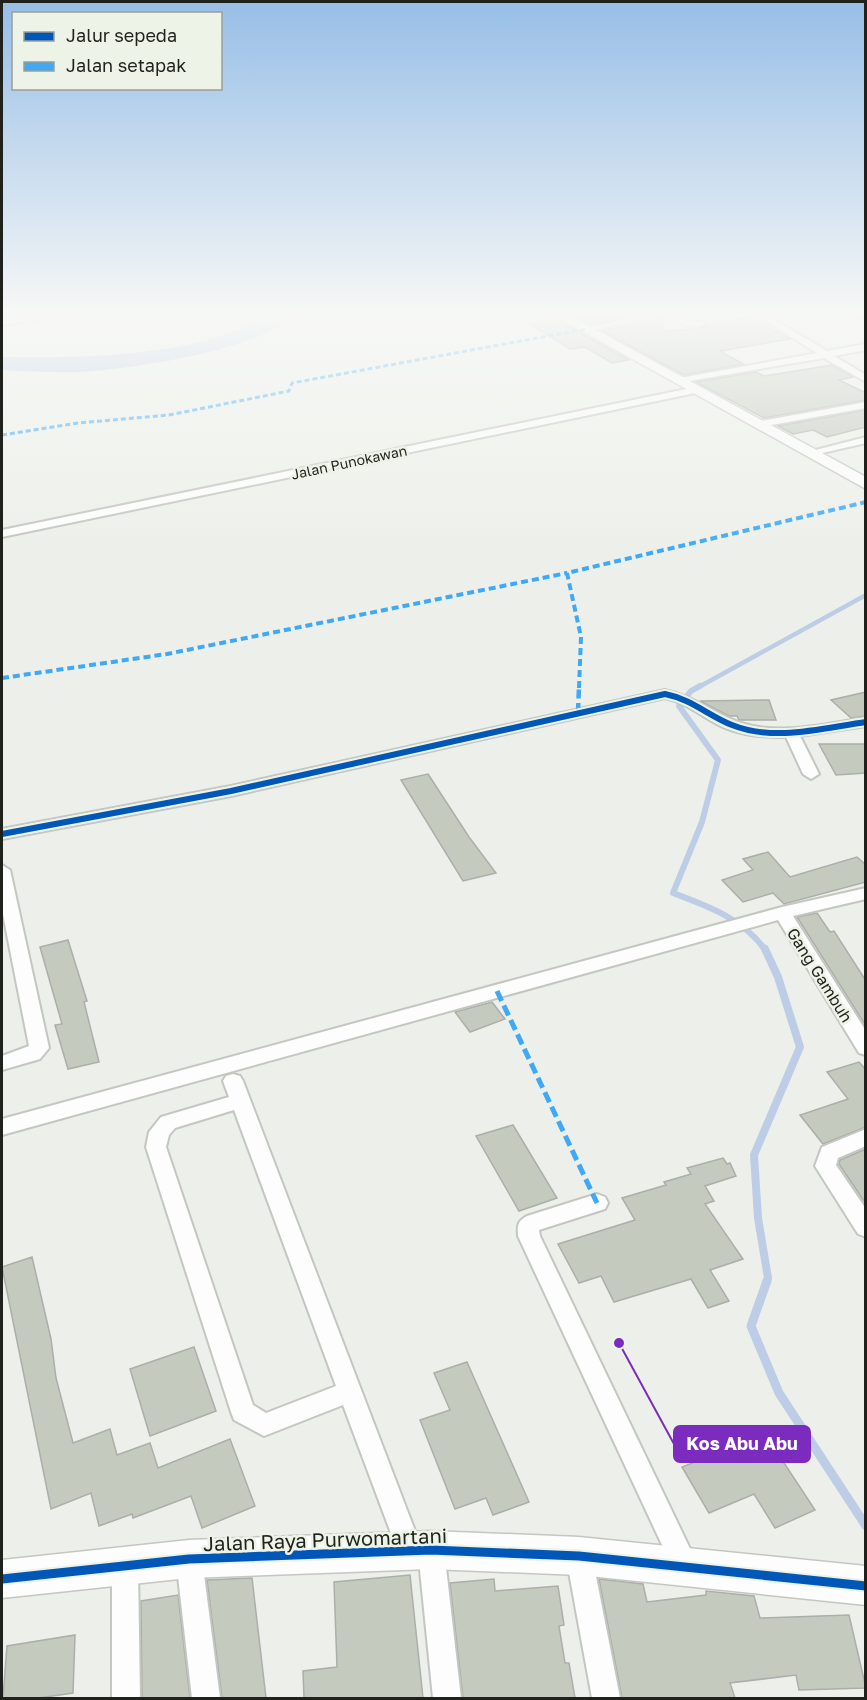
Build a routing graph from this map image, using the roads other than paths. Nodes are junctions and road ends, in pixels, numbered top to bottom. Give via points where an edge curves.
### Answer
1 (685, 392) edge
2 (700, 392) edge
3 (866, 405) edge
4 (760, 424) junction
5 (866, 440) edge
6 (809, 453) junction
7 (866, 484) edge
8 (2, 534) edge
9 (865, 722) edge
10 (791, 732) junction
11 (811, 774) dead end
12 (2, 834) edge
13 (2, 870) edge
14 (866, 893) edge
15 (782, 913) junction
16 (866, 1048) edge
17 (2, 1064) edge
18 (2, 1127) edge
19 (866, 1137) edge
20 (597, 1203) dead end
21 (866, 1228) edge
22 (350, 1391) junction
23 (421, 1551) junction
24 (579, 1556) junction
25 (189, 1559) junction
26 (685, 1566) junction
27 (125, 1567) junction
28 (2, 1579) edge
29 (860, 1586) edge
30 (126, 1698) edge
31 (206, 1698) edge
32 (447, 1698) edge
33 (606, 1698) edge

1 - 8 street, Jalan Punokawan
2 - 4 street
3 - 4 street
4 - 6 street
5 - 6 street
6 - 7 street
9 - 10 street
10 - 11 street
10 - 12 street via 740,728 685,698 664,694 231,791
13 - 17 street via 39,1048 33,1054
14 - 15 street, Gang Gambuh
15 - 16 street, Gang Gambuh
15 - 18 street
19 - 21 street via 829,1153 825,1166
20 - 26 street via 535,1222 528,1226 529,1236
22 - 22 street via 237,1091 168,1122 159,1132 156,1147 243,1412 264,1425
22 - 23 street
23 - 24 street, Jalan Raya Purwomartani
23 - 25 street, Jalan Raya Purwomartani
23 - 32 street
24 - 26 street, Jalan Raya Purwomartani
24 - 33 street
25 - 27 street, Jalan Raya Purwomartani
25 - 31 street
26 - 29 street, Jalan Raya Purwomartani
27 - 28 street, Jalan Raya Purwomartani
27 - 30 street

